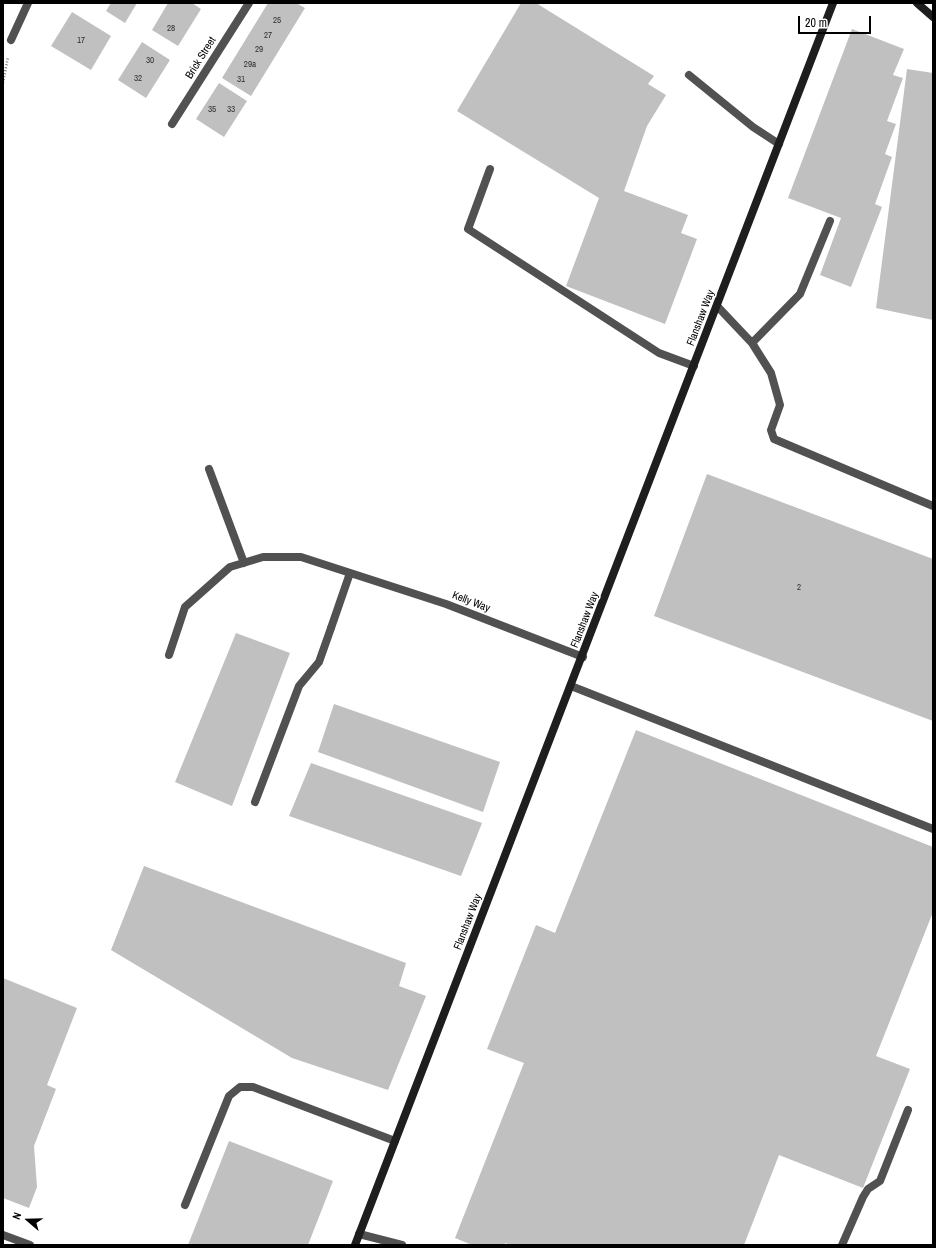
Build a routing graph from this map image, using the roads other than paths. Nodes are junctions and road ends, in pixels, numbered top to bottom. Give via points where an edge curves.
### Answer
1 (28, 3) edge
2 (249, 3) edge
3 (833, 3) edge
4 (917, 3) edge
5 (933, 17) edge
6 (11, 40) road end
7 (689, 75) dead end
8 (172, 124) dead end
9 (779, 144) junction
10 (490, 169) dead end
11 (830, 221) dead end
12 (717, 306) junction
13 (752, 343) junction
14 (694, 366) junction
15 (209, 469) dead end
16 (933, 506) edge
17 (244, 563) junction
18 (350, 573) junction
19 (169, 655) dead end
20 (583, 656) junction
21 (571, 686) junction
22 (255, 802) dead end
23 (933, 829) edge
24 (908, 1110) dead end
25 (395, 1141) junction
26 (185, 1205) dead end
27 (359, 1234) junction
28 (3, 1235) edge
29 (30, 1245) edge
30 (355, 1245) edge
31 (402, 1245) edge
32 (842, 1245) edge

1 - 6 street
2 - 8 street, Brick Street
3 - 9 street, Flanshaw Way
4 - 5 street
7 - 9 street via 753,127
9 - 12 street, Flanshaw Way
10 - 14 street via 468,229 659,353
11 - 13 street via 800,294
12 - 13 street
12 - 14 street, Flanshaw Way
13 - 16 street via 771,373 780,405 771,430 774,439
14 - 20 street, Flanshaw Way
15 - 17 street
17 - 18 street, Kelly Way via 263,557 301,557
17 - 19 street, Kelly Way via 230,567 185,607
18 - 20 street, Kelly Way via 446,604
18 - 22 street via 319,662 299,686
20 - 21 street, Flanshaw Way
21 - 23 street
21 - 25 street, Flanshaw Way
24 - 32 street via 880,1181 868,1188 862,1197
25 - 26 street via 253,1086 240,1087 229,1096
25 - 27 street, Flanshaw Way
27 - 30 street, Flanshaw Way
27 - 31 street
28 - 29 street

